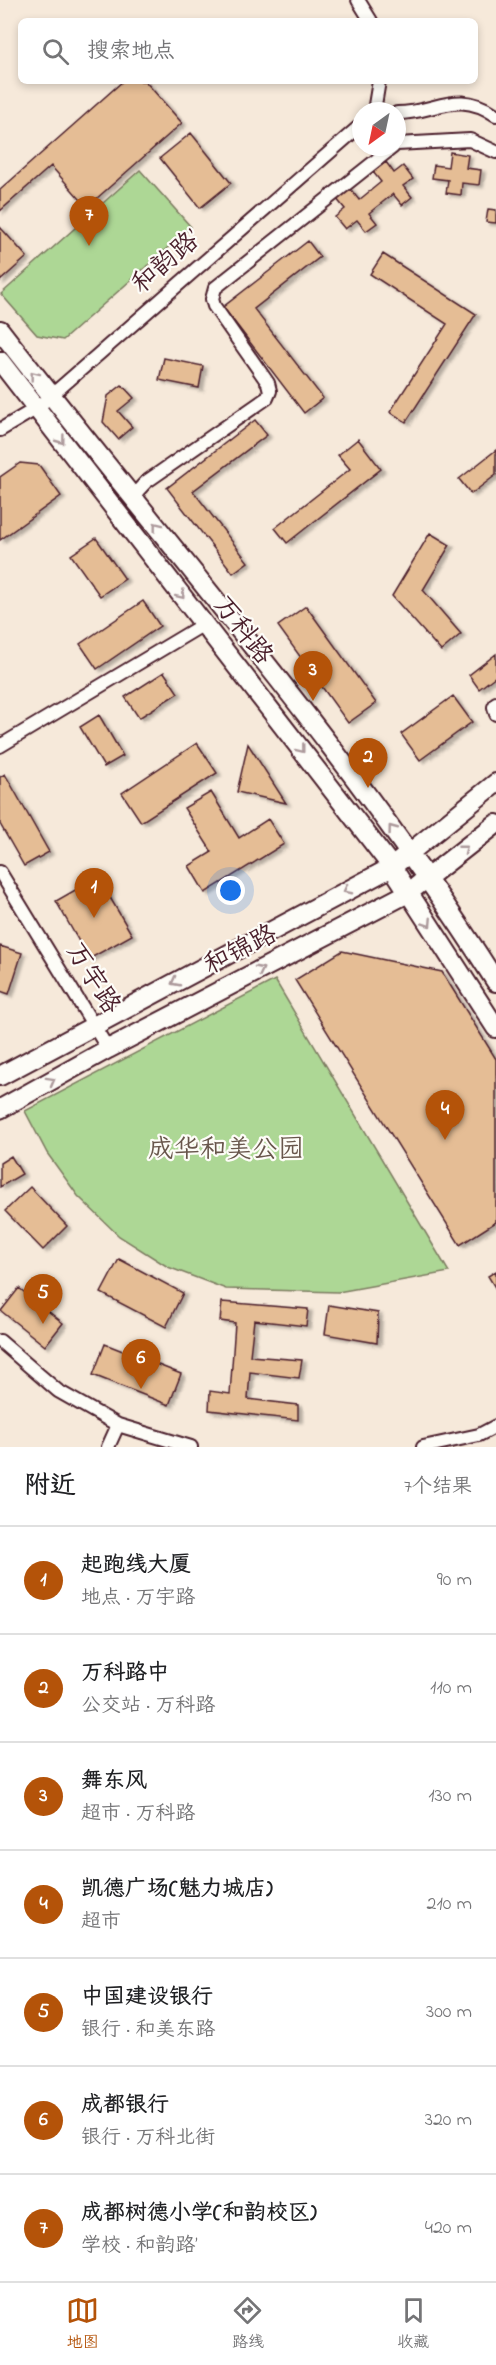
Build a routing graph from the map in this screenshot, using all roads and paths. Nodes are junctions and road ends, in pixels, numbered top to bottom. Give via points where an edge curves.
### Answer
1 (358, 0) edge
2 (369, 18) edge
3 (378, 84) edge
4 (376, 102) edge
5 (406, 111) edge
6 (496, 115) edge
7 (352, 132) edge
8 (406, 144) edge
9 (496, 152) edge
10 (382, 156) edge
11 (0, 330) edge
12 (0, 361) edge
13 (44, 402) junction
14 (0, 430) edge
15 (132, 495) junction
16 (204, 624) junction
17 (496, 703) edge
18 (496, 714) edge
19 (0, 746) edge
20 (496, 783) edge
21 (496, 824) edge
22 (410, 852) junction
23 (392, 867) junction
24 (0, 872) edge
25 (427, 878) junction
26 (408, 893) junction
27 (496, 982) edge
28 (94, 1024) junction
29 (496, 1028) edge
30 (108, 1049) junction
31 (0, 1076) edge
32 (0, 1109) edge
33 (0, 1341) edge
34 (118, 1425) junction
35 (496, 1426) edge
36 (108, 1447) edge
37 (191, 1447) edge
38 (423, 1447) edge

1 - 2 street
3 - 4 street
5 - 6 street via 452,102 474,103
7 - 13 street, 和韵路’
8 - 9 street via 470,140
10 - 15 street via 215,288 214,306 270,391 267,398
13 -> 11 main road, 万科路
12 - 13 main road, 万科路
13 - 14 street, 和韵路’
13 - 15 main road, 万科路
13 -> 16 main road, 万科路
22 -> 15 main road, 万科路
16 - 19 street
16 -> 23 main road, 万科路
17 - 18 street
20 - 22 main road
25 -> 21 main road, 和锦路
22 - 23 main road
22 - 25 main road, 万科路
23 - 26 main road, 万科路
23 -> 28 main road
24 - 28 street, 万宇路
25 - 26 main road, 和锦路
25 - 27 main road, 万科路
26 -> 29 main road, 万科路
30 -> 26 main road, 和锦路
28 - 30 street, 万宇路
28 - 31 main road
32 -> 30 main road, 和锦路
33 - 34 street via 58,1391
34 - 36 street
34 - 37 street
35 - 38 street via 478,1436

